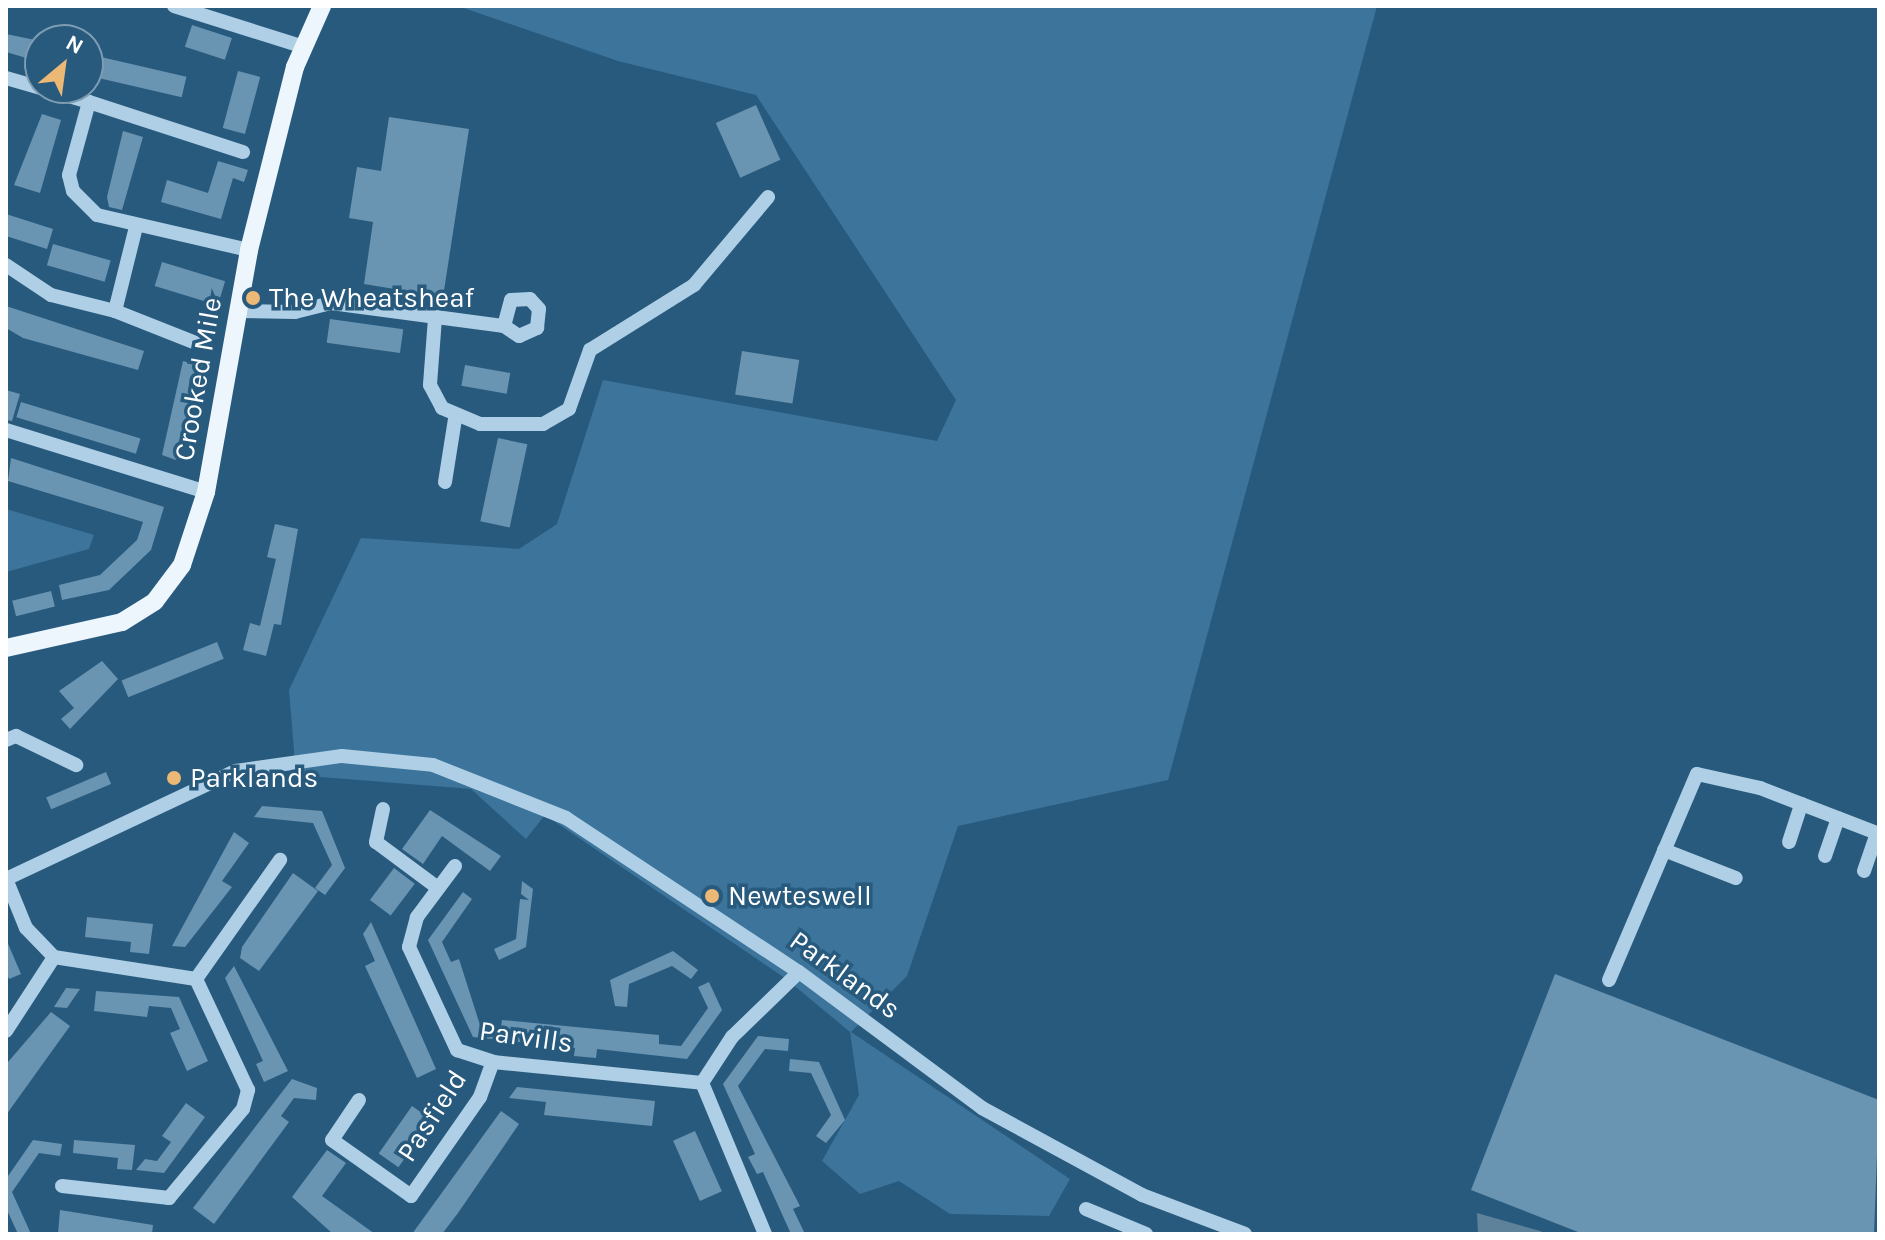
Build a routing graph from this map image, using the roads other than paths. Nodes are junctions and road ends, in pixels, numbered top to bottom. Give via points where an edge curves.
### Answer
1 (174, 6) edge
2 (322, 6) edge
3 (304, 47) junction
4 (88, 104) edge
5 (95, 104) edge
6 (243, 152) dead end
7 (768, 197) dead end
8 (136, 227) junction
9 (249, 250) junction
10 (6, 265) edge
11 (115, 311) junction
12 (238, 311) junction
13 (435, 318) junction
14 (504, 326) dead end
15 (196, 343) dead end
16 (455, 419) junction
17 (6, 430) edge
18 (445, 482) dead end
19 (206, 492) junction
20 (6, 648) edge
21 (6, 740) edge
22 (76, 765) dead end
23 (1801, 804) junction
24 (383, 809) dead end
25 (1838, 818) junction
26 (1878, 834) edge
27 (1789, 842) dead end
28 (1664, 850) junction
29 (1825, 856) dead end
30 (280, 860) dead end
31 (455, 866) dead end
32 (1864, 871) dead end
33 (1736, 878) dead end
34 (6, 879) edge
35 (438, 888) junction
36 (54, 957) junction
37 (799, 972) junction
38 (196, 979) junction
39 (1609, 980) dead end
40 (6, 1031) edge
41 (493, 1062) junction
42 (702, 1083) junction
43 (359, 1100) dead end
44 (62, 1186) dead end
45 (1086, 1209) dead end
46 (765, 1234) edge
47 (1146, 1234) edge
48 (1245, 1234) edge

1 - 3 street
2 - 3 main road, Crooked Mile
3 - 9 main road, Crooked Mile
4 - 8 street via 69,175 73,191 97,215
5 - 6 street
7 - 16 street via 694,285 590,350 562,417 543,424
8 - 9 street
8 - 11 street
9 - 12 main road, Crooked Mile
10 - 11 street via 51,295
11 - 15 street
12 - 13 street via 295,312 331,303
12 - 19 main road, Crooked Mile
13 - 14 street
13 - 16 street via 430,385
16 - 18 street
17 - 19 street
19 - 20 main road, Crooked Mile via 182,565 155,601 100,630
21 - 22 street via 16,736
23 - 25 street
23 - 27 street
23 - 28 street via 1697,774
24 - 35 street via 376,842
25 - 26 street
25 - 29 street
26 - 32 street
28 - 33 street
28 - 39 street
30 - 38 street
31 - 35 street, Parvills
34 - 36 street via 26,928
34 - 37 street, Parklands via 236,771 296,759 391,759 433,765 566,818
35 - 41 street, Parvills via 410,933 412,965 447,1040 469,1058
36 - 38 street
36 - 40 street
37 - 42 street via 732,1037
37 - 48 street, Parklands via 1047,1148
38 - 44 street via 248,1090 243,1109 169,1198
41 - 42 street, Parvills
41 - 43 street, Pasfield via 480,1097 411,1196 332,1140
42 - 46 street
45 - 47 street

